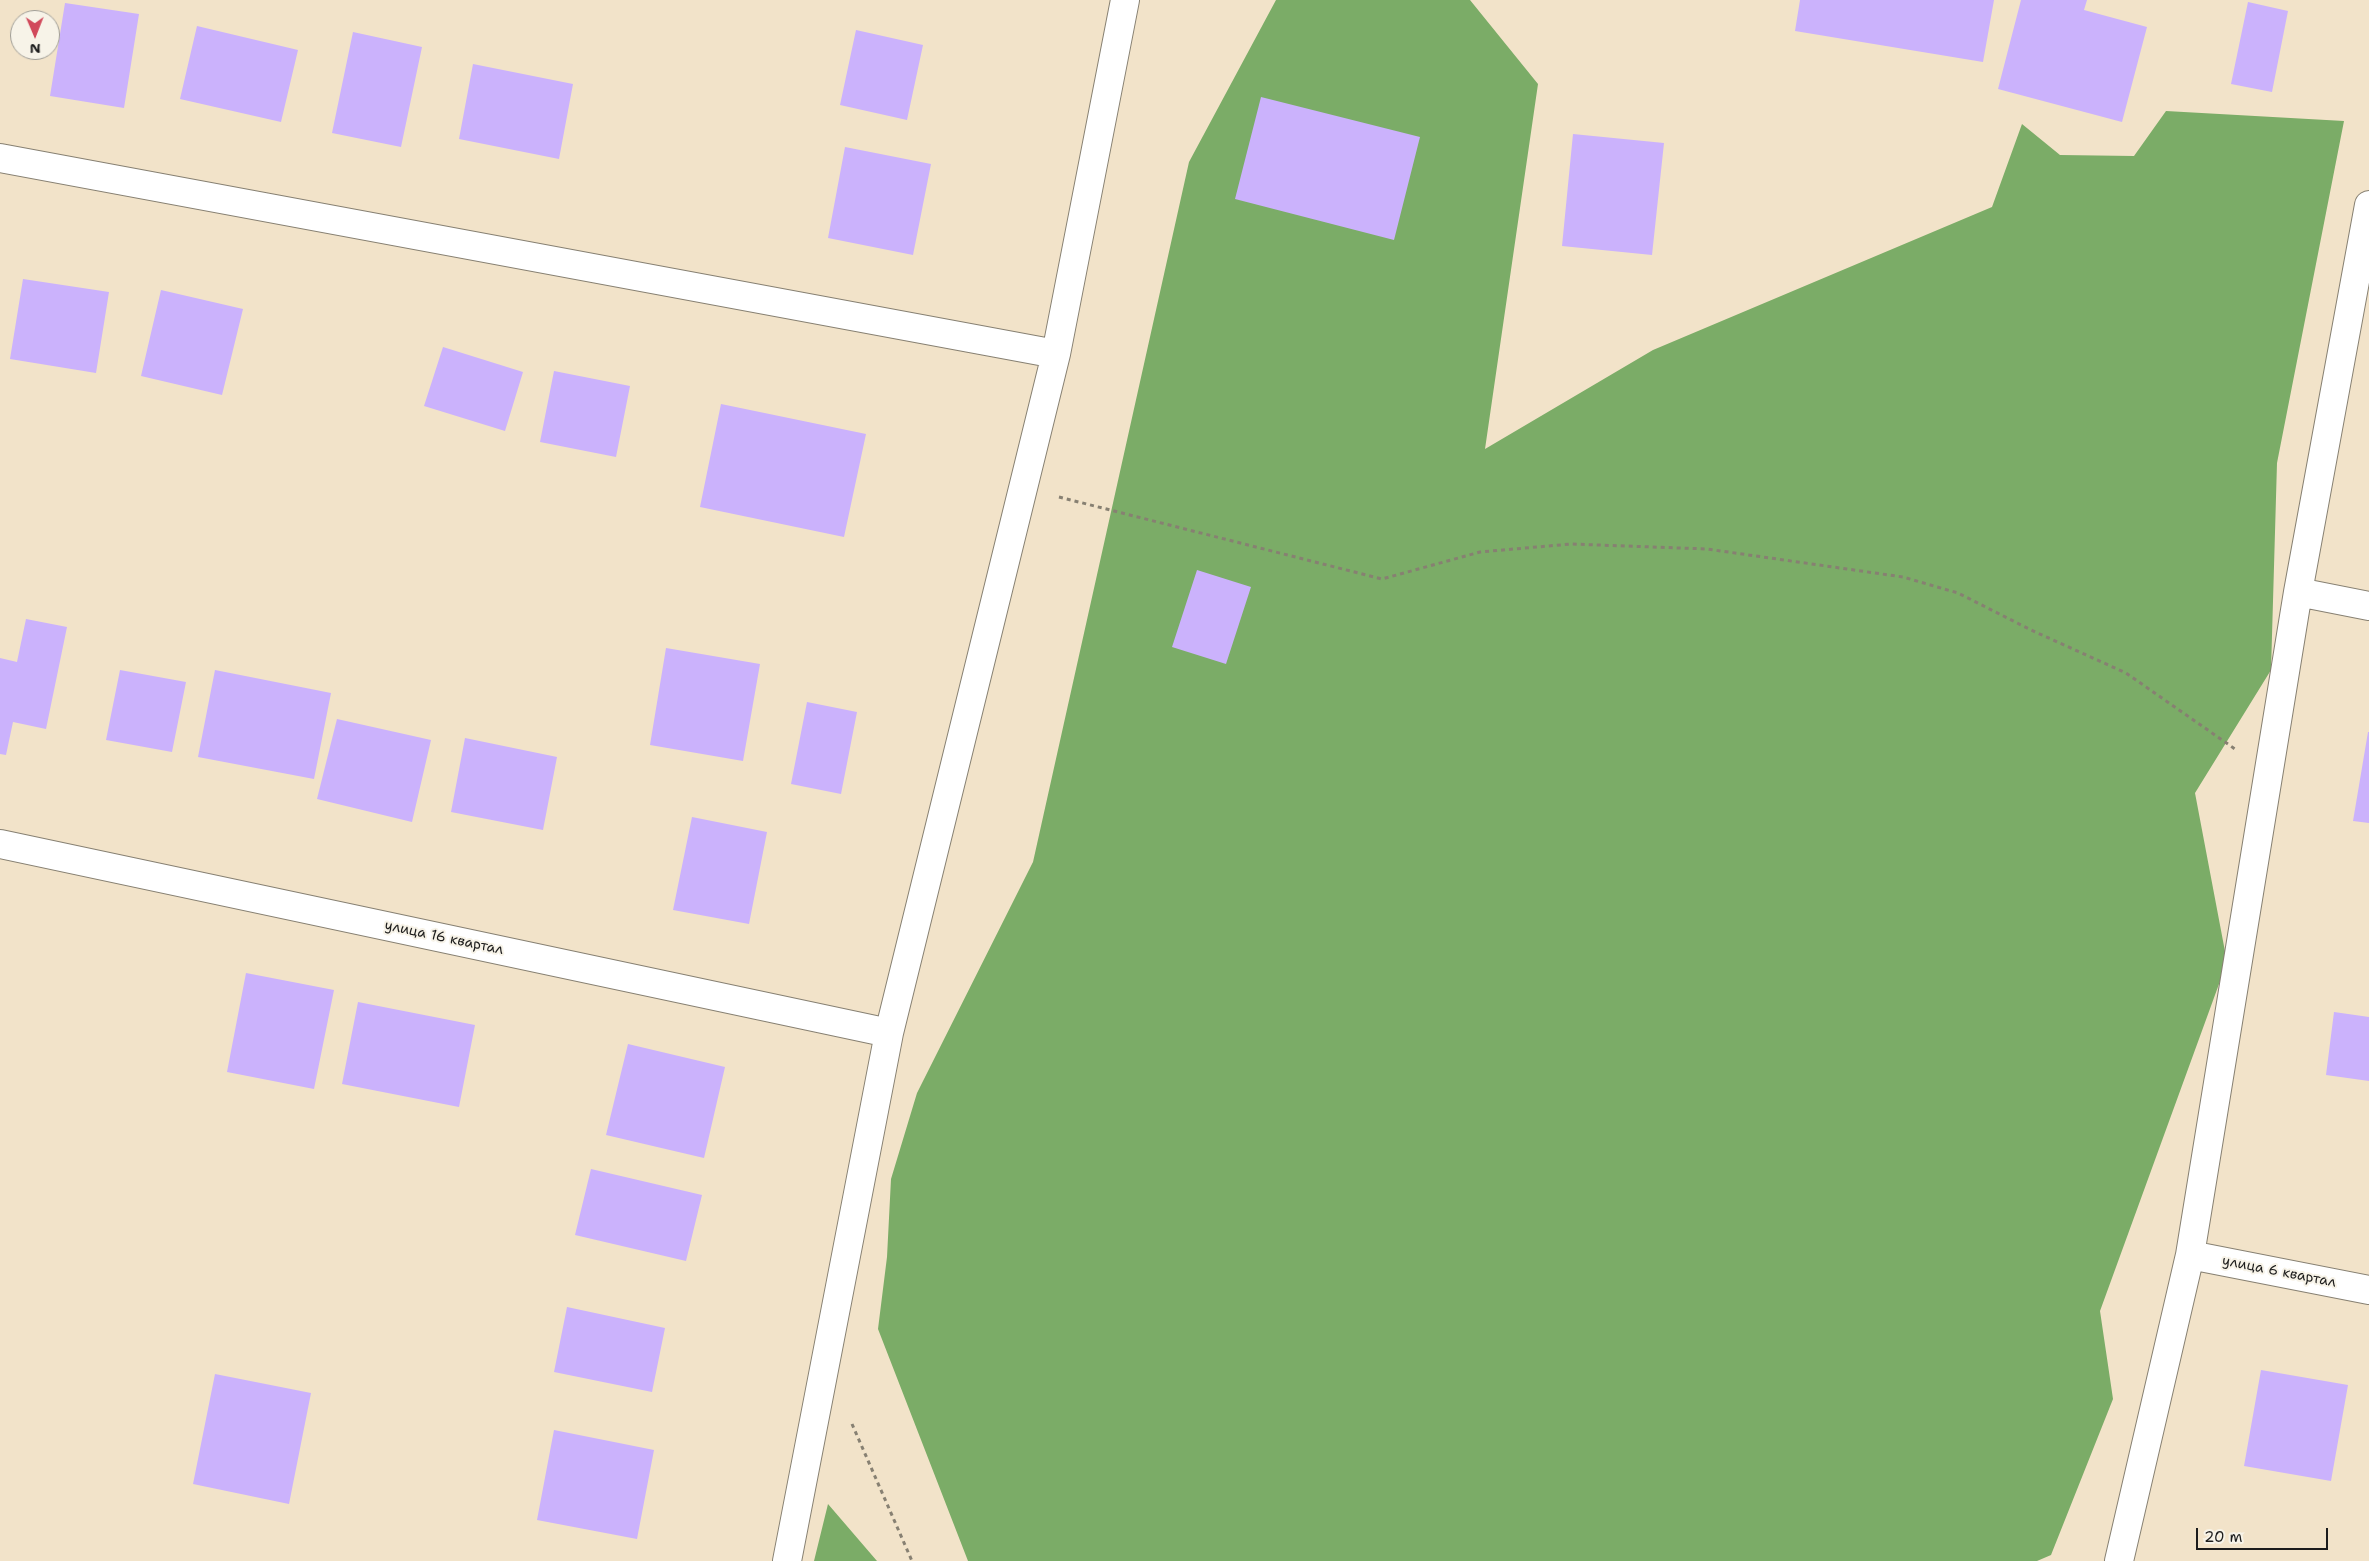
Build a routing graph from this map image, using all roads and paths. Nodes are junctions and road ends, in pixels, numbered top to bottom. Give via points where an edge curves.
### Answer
1 (1125, 0) edge
2 (0, 158) edge
3 (2369, 205) edge
4 (1056, 354) junction
5 (1022, 487) junction
6 (2298, 592) junction
7 (2369, 606) edge
8 (2269, 772) junction
9 (0, 844) edge
10 (889, 1033) junction
11 (2190, 1255) junction
12 (2369, 1290) edge
13 (849, 1417) dead end
14 (787, 1561) edge
15 (912, 1561) edge
16 (2119, 1561) edge

1 - 4 street
2 - 4 street
3 - 6 street
4 - 5 street
5 - 8 path via 1382,579 1480,552 1571,544 1707,548 1903,577 1958,593 2126,673
5 - 10 street
6 - 7 street
6 - 8 street
8 - 11 street
9 - 10 street, улица 16 квартал
10 - 14 street
11 - 12 street, улица 6 квартал
11 - 16 street
13 - 15 path

